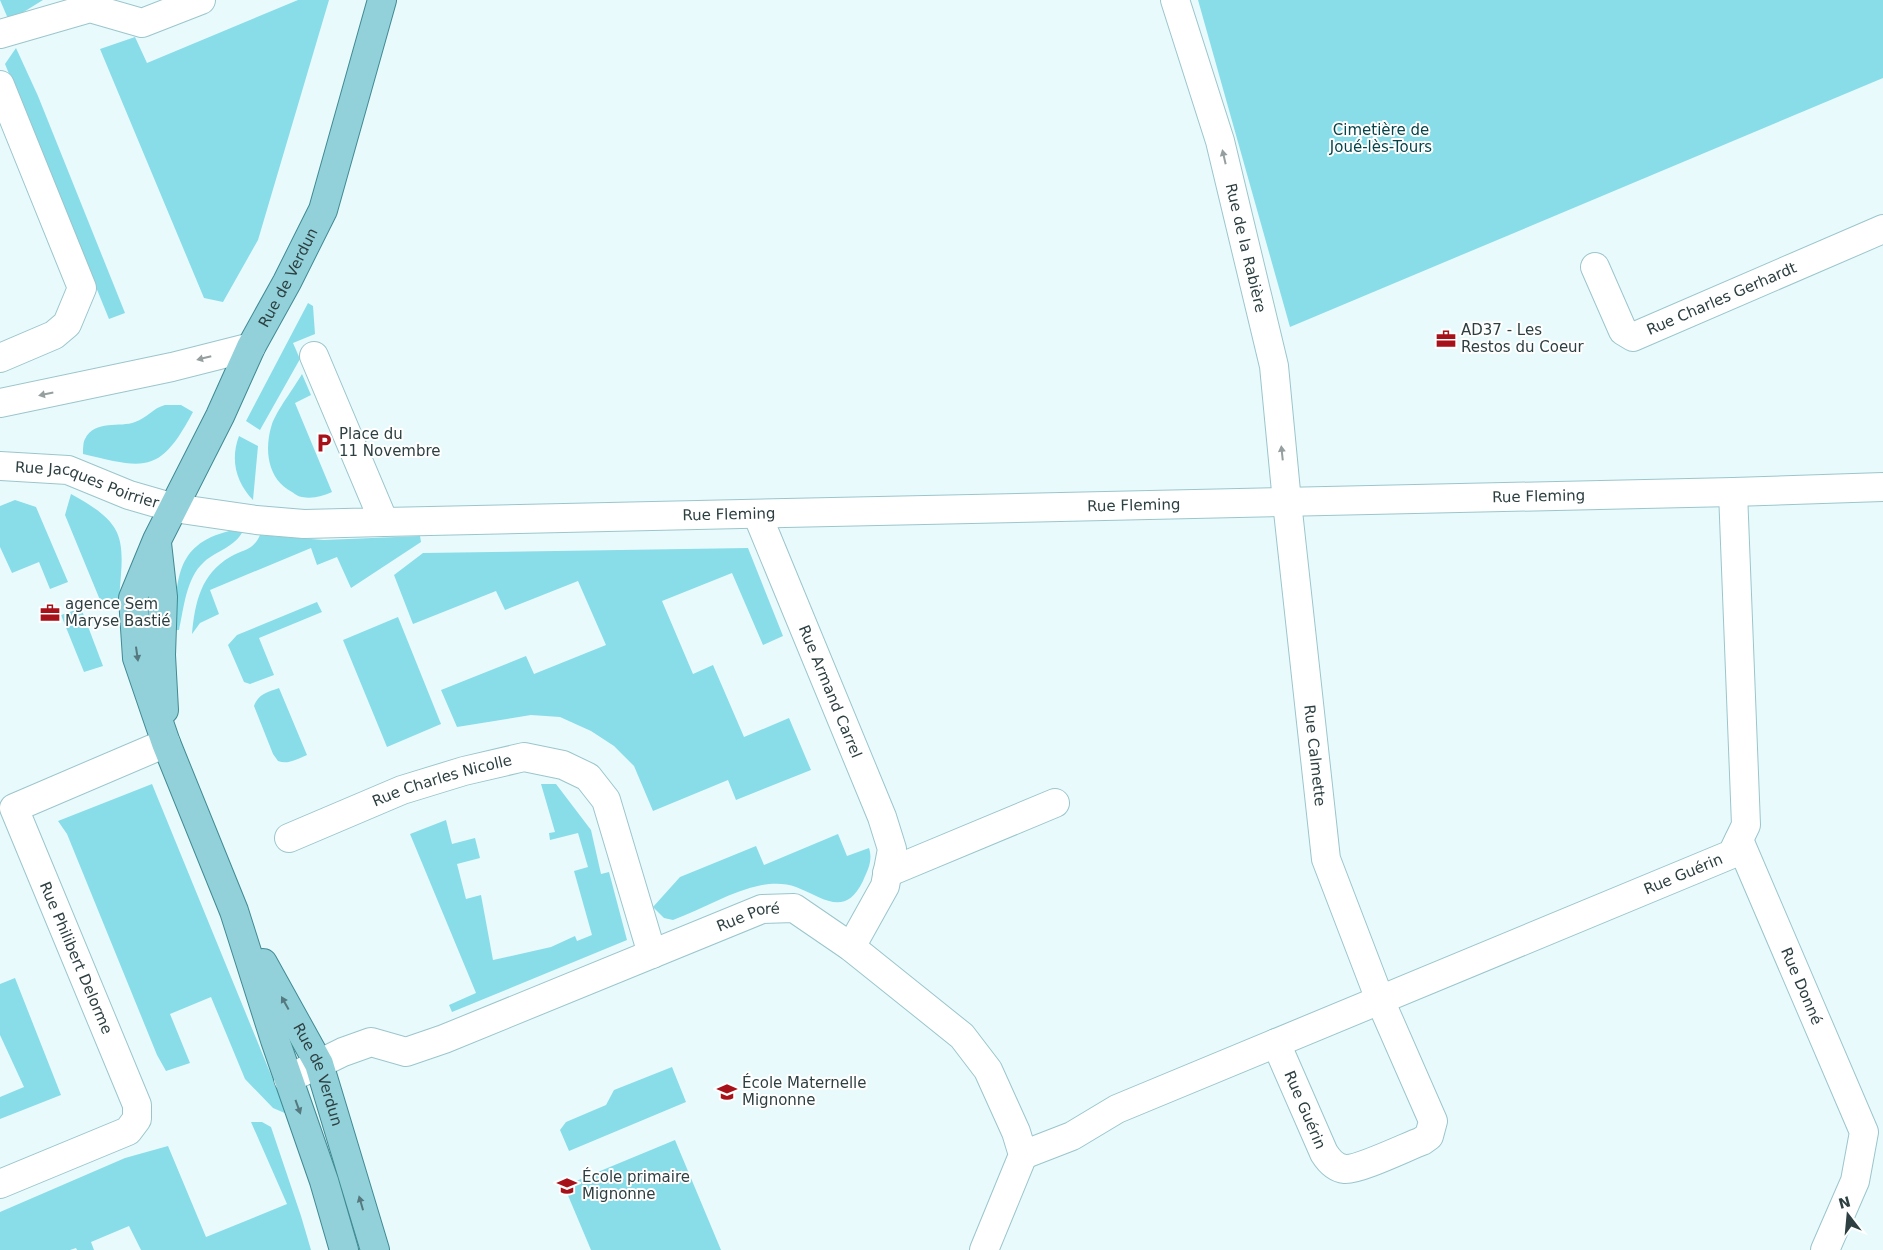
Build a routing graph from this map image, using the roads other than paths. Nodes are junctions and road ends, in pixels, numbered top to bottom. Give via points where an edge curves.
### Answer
1 (200, 0) edge
2 (382, 0) edge
3 (1174, 0) edge
4 (0, 34) edge
5 (0, 86) edge
6 (1883, 229) edge
7 (1595, 267) dead end
8 (251, 347) junction
9 (314, 356) dead end
10 (0, 358) edge
11 (0, 402) edge
12 (0, 466) edge
13 (1883, 487) edge
14 (1732, 492) junction
15 (1287, 502) junction
16 (174, 508) junction
17 (756, 514) junction
18 (384, 522) junction
19 (166, 744) junction
20 (1055, 803) dead end
21 (290, 838) dead end
22 (1739, 840) junction
23 (887, 872) junction
24 (234, 911) junction
25 (851, 947) junction
26 (652, 954) junction
27 (1380, 1000) junction
28 (1276, 1043) junction
29 (319, 1064) junction
30 (288, 1079) junction
31 (1873, 1133) edge
32 (1023, 1155) junction
33 (0, 1184) edge
34 (344, 1250) edge
35 (375, 1250) edge
36 (984, 1250) edge
37 (1825, 1250) edge

1 - 4 street via 142,23 90,8
2 - 8 main road, Rue de Verdun via 323,210
15 -> 3 street, Rue de la Rabière via 1274,366 1220,141
5 - 10 street via 82,288 68,324 54,334
6 - 7 street, Rue Charles Gerhardt via 1633,337 1623,331
8 -> 11 street
8 - 16 main road, Rue de Verdun
9 - 18 street
12 - 16 street, Rue Jacques Poirrier via 68,470 129,495
13 - 14 street, Rue Fleming
14 - 15 street, Rue Fleming
14 - 22 street, Rue Guérin via 1746,825
15 - 17 street, Rue Fleming
15 - 27 street, Rue Calmette via 1326,859
16 - 18 street via 304,524
16 - 19 main road, Rue de Verdun via 133,598 137,658
17 - 18 street, Rue Fleming
17 - 23 street, Rue Armand Carrel via 882,817 892,848
19 - 24 main road, Rue de Verdun
19 - 33 street, Rue Philibert Delorme via 14,808 138,1105 137,1119 128,1131
20 - 23 street
21 - 26 street, Rue Charles Nicolle via 402,790 464,771 524,757 563,765 588,777 606,800
22 - 27 street, Rue Guérin via 1732,854
22 - 31 street, Rue Donné
23 - 25 street, Rue Armand Carrel via 885,886
29 -> 24 main road, Rue de Verdun
24 - 30 main road, Rue de Verdun
25 - 26 street, Rue Poré via 794,908 762,909
25 - 32 street, Rue Poré via 962,1036 988,1070
26 - 29 street, Rue Poré via 406,1052 370,1042
27 - 28 street, Rue Guérin
27 - 28 street, Rue Guérin via 1433,1121 1429,1136 1422,1141 1355,1168 1339,1168 1330,1162
28 - 32 street, Rue Guérin via 1117,1109 1072,1136
29 - 30 street, Rue Poré
35 -> 29 main road, Rue de Verdun
30 -> 34 main road, Rue de Verdun
31 - 37 street, Rue Donné
32 - 36 street

